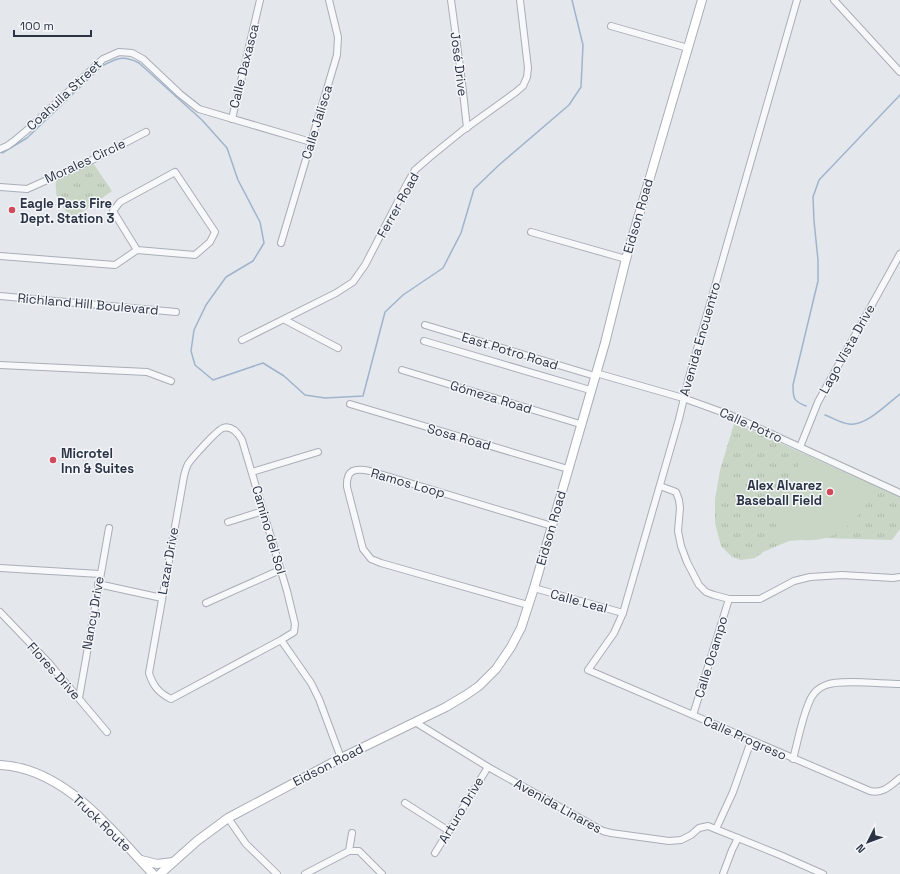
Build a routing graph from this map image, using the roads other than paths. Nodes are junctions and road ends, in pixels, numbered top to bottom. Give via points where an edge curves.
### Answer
1 (260, 0) edge
2 (329, 0) edge
3 (450, 0) edge
4 (520, 0) edge
5 (702, 0) edge
6 (797, 0) edge
7 (834, 0) edge
8 (611, 26) dead end
9 (688, 48) junction
10 (900, 72) edge
11 (232, 119) junction
12 (467, 128) junction
13 (146, 132) dead end
14 (311, 142) junction
15 (0, 148) edge
16 (0, 187) edge
17 (531, 232) dead end
18 (281, 243) dead end
19 (137, 250) junction
20 (900, 254) edge
21 (0, 256) edge
22 (626, 259) junction
23 (0, 296) edge
24 (176, 312) dead end
25 (285, 320) junction
26 (426, 325) dead end
27 (242, 340) dead end
28 (424, 341) dead end
29 (338, 348) dead end
30 (0, 365) edge
31 (402, 370) dead end
32 (596, 374) junction
33 (171, 381) dead end
34 (590, 390) junction
35 (683, 398) junction
36 (350, 404) dead end
37 (580, 424) junction
38 (222, 428) joint
39 (800, 447) junction
40 (318, 452) dead end
41 (568, 469) junction
42 (252, 472) junction
43 (660, 486) junction
44 (900, 493) edge
45 (263, 511) junction
46 (228, 522) dead end
47 (552, 526) junction
48 (109, 528) dead end
49 (0, 568) edge
50 (280, 570) junction
51 (100, 574) junction
52 (900, 577) edge
53 (98, 584) junction
54 (534, 588) junction
55 (162, 598) junction
56 (729, 599) junction
57 (206, 603) dead end
58 (528, 605) junction
59 (0, 612) edge
60 (623, 613) junction
61 (281, 640) junction
62 (588, 670) joint
63 (900, 684) edge
64 (79, 698) junction
65 (170, 699) joint
66 (693, 715) junction
67 (415, 722) junction
68 (107, 732) dead end
69 (751, 741) junction
70 (341, 758) junction
71 (793, 759) junction
72 (0, 765) edge
73 (488, 767) junction
74 (900, 778) edge
75 (405, 803) dead end
76 (228, 818) junction
77 (716, 829) junction
78 (449, 831) junction
79 (352, 833) dead end
80 (738, 838) junction
81 (349, 851) junction
82 (435, 853) dead end
83 (139, 859) junction
84 (174, 862) junction
85 (143, 874) edge
86 (153, 874) edge
87 (160, 874) edge
88 (170, 874) edge
89 (276, 874) edge
90 (305, 874) edge
91 (382, 874) edge
92 (724, 874) edge
93 (823, 874) edge

1 - 11 street, Calle Daxasca
2 - 14 street, Calle Jalisca via 338,46
3 - 12 street, José Drive
4 - 12 street, Ferrer Road via 527,77 523,86 516,92
5 - 9 street, Eidson Road
6 - 35 street, Avenida Encuentro
7 - 10 street
8 - 9 street
9 - 22 street, Eidson Road
11 - 14 street
11 - 15 street, Coahuila Street via 199,109 143,59 132,53 119,52 103,59 33,125 7,146
12 - 25 street, Ferrer Road via 415,170 365,265 353,282
13 - 16 street, Morales Circle via 27,189
14 - 18 street, Calle Jalisca
17 - 22 street
19 - 19 street via 195,255 210,242 214,232 174,172 120,202 113,212
19 - 21 street via 115,265
20 - 39 street, Lago Vista Drive via 818,402
22 - 32 street, Eidson Road
23 - 24 street, Richland Hill Boulevard
25 - 27 street, Ferrer Road
25 - 29 street
26 - 32 street, East Potro Road
28 - 34 street
30 - 33 street via 147,372
31 - 37 street, Gómeza Road
32 - 34 street, Eidson Road
32 - 35 street, Calle Potro
34 - 37 street, Eidson Road
35 - 39 street, Calle Potro via 730,415
35 - 43 street, Avenida Encuentro
36 - 41 street, Sosa Road
37 - 41 street, Eidson Road
38 - 42 street, Camino del Sol via 236,431 242,440
38 - 55 street, Lazar Drive via 189,464 184,476
39 - 44 street, Calle Potro
40 - 42 street
41 - 47 street, Eidson Road
42 - 45 street, Camino del Sol
43 - 56 street via 676,492 680,508 678,530 681,546 699,585 706,592
43 - 60 street, Avenida Encuentro
45 - 46 street
45 - 50 street, Camino del Sol
47 - 54 street, Eidson Road
47 - 58 street, Ramos Loop via 370,471 353,470 347,477 347,487 363,549 371,559
48 - 51 street, Nancy Drive
49 - 51 street
50 - 57 street
50 - 61 street, Camino del Sol via 295,624 294,632
51 - 53 street, Nancy Drive
52 - 56 street via 810,577 794,581 760,599
53 - 55 street
53 - 64 street, Nancy Drive
54 - 58 street, Eidson Road
54 - 60 street, Calle Leal
55 - 65 street, Lazar Drive via 149,673 162,695
56 - 66 street, Calle Ocampo
58 - 67 street, Eidson Road via 513,644 491,675 459,700
59 - 64 street, Flores Drive
60 - 62 street, Avenida Encuentro via 614,633
61 - 65 street, Camino del Sol
61 - 70 street via 311,683
62 - 66 street, Calle Progreso
63 - 71 street via 842,682 818,689 808,704
64 - 68 street, Flores Drive
66 - 69 street, Calle Progreso
67 - 70 street, Eidson Road
67 - 73 street, Avenida Linares
69 - 71 street, Calle Progreso
69 - 77 street via 733,792
70 - 76 street, Eidson Road
71 - 74 street, Calle Progreso via 870,791 887,789
72 - 83 street, Truck Route via 34,773 68,791 92,810
73 - 77 street, Avenida Linares via 611,834 669,841 681,840 699,828 708,826
73 - 78 street, Arturo Drive
75 - 78 street
76 - 84 street, Eidson Road
76 - 89 street via 246,844
77 - 80 street, Avenida Linares
78 - 82 street, Arturo Drive
79 - 81 street
80 - 92 street
80 - 93 street, Avenida Linares
81 - 90 street
81 - 91 street via 359,851
83 - 84 street via 157,864
83 - 85 street
83 - 86 street, Truck Route
84 - 87 street, Eidson Road
84 - 88 street

